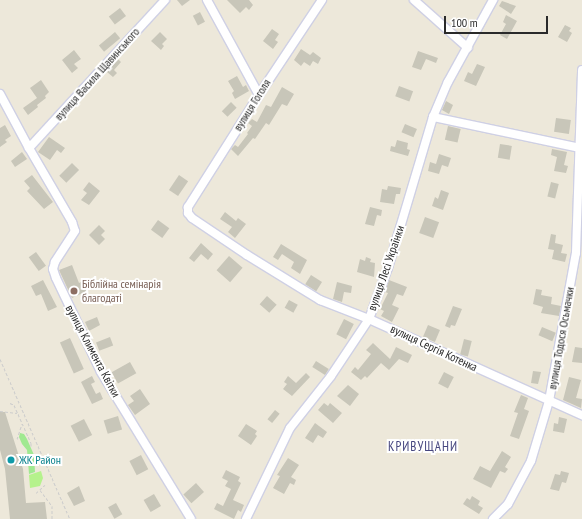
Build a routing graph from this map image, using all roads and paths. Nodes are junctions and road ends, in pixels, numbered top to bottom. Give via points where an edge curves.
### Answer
1 (165, 0) edge
2 (207, 0) edge
3 (322, 0) edge
4 (414, 0) edge
5 (493, 0) edge
6 (468, 48) junction
7 (582, 70) edge
8 (0, 94) edge
9 (259, 95) junction
10 (433, 117) junction
11 (29, 148) junction
12 (580, 148) junction
13 (188, 213) joint
14 (369, 319) junction
15 (0, 359) edge
16 (549, 401) junction
17 (10, 403) dead end
18 (0, 411) edge
19 (18, 413) junction
20 (582, 415) edge
21 (22, 423) junction
22 (17, 438) dead end
23 (31, 446) dead end
24 (45, 485) dead end
25 (40, 490) junction
26 (36, 493) dead end
27 (52, 519) edge
28 (70, 519) edge
29 (191, 519) edge
30 (246, 519) edge
31 (493, 519) edge

1 - 11 street, вулиця Василя Щавинського
2 - 9 street
3 - 9 street, вулиця Гоголя
4 - 6 street
5 - 6 street, вулиця Лесі Українки
6 - 10 street, вулиця Лесі Українки via 448,82
7 - 12 street, вулиця Тодося Осьмачки
8 - 11 street, вулиця Климента Квітки
9 - 13 street, вулиця Гоголя via 188,207
10 - 12 street
10 - 14 street, вулиця Лесі Українки via 388,268
11 - 29 street, вулиця Климента Квітки via 72,222 74,232 53,269 56,278 101,372
12 - 16 street, вулиця Тодося Осьмачки via 576,253
13 - 14 street, вулиця Сергія Котенка via 282,278 320,300
14 - 16 street, вулиця Сергія Котенка
14 - 30 street, вулиця Лесі Українки via 331,376 290,428
15 - 28 path
16 - 20 street, вулиця Сергія Котенка
16 - 31 street, вулиця Тодося Осьмачки via 531,461 508,504
17 - 19 path
18 - 19 path
19 - 21 path
21 - 22 path
21 - 23 path via 32,443
24 - 25 path
25 - 26 path
25 - 27 path via 52,506

